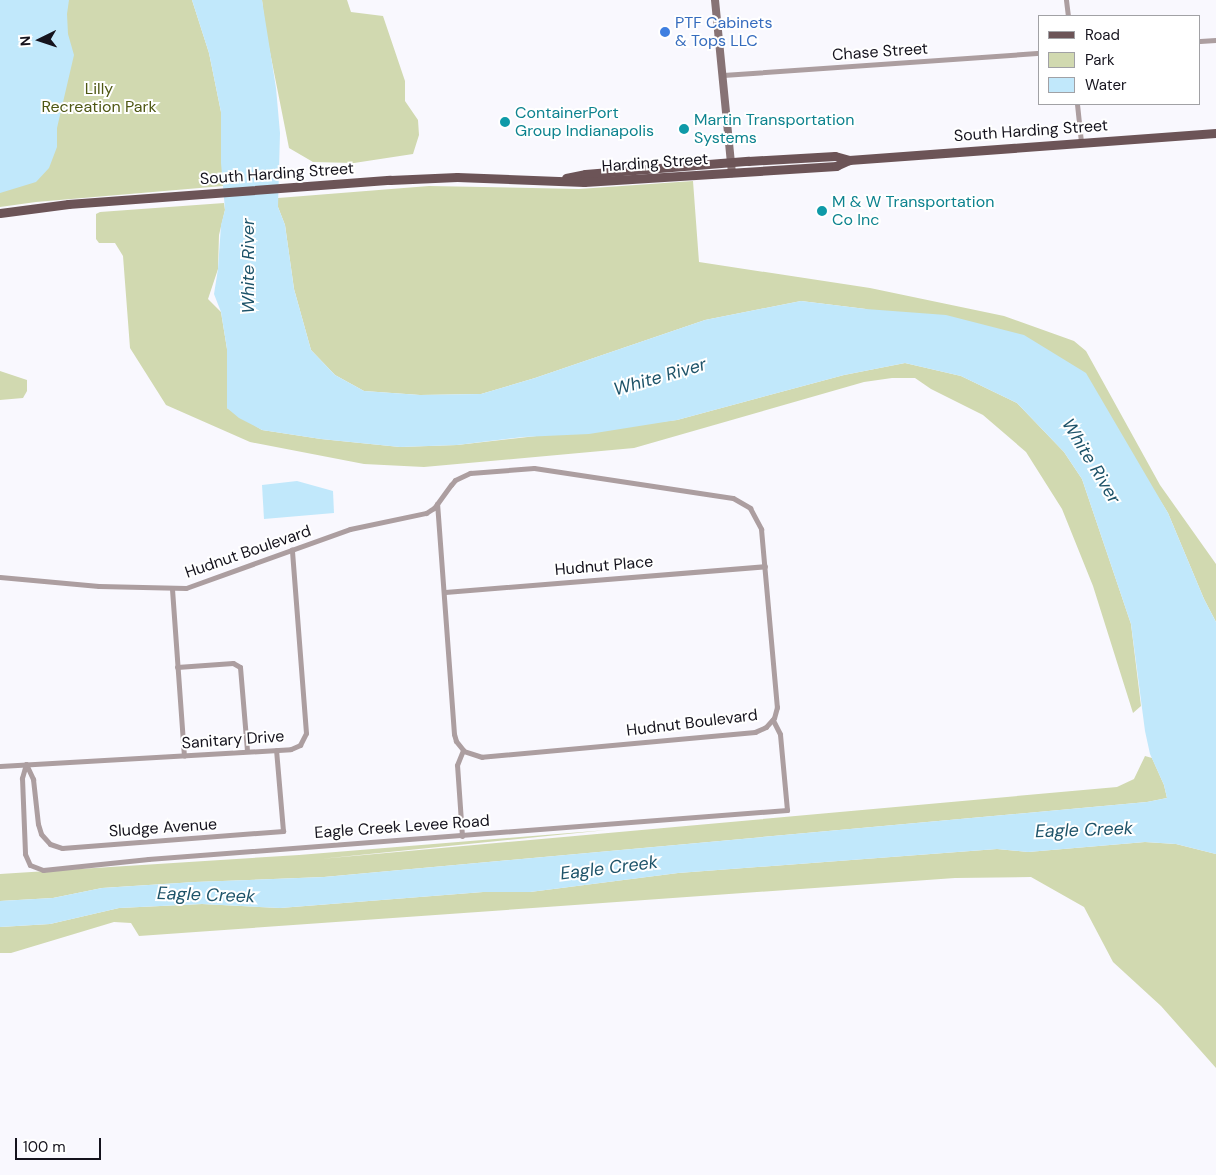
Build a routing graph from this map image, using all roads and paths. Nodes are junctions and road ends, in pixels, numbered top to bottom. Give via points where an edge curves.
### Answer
1 (715, 0) edge
2 (1066, 0) edge
3 (1068, 15) edge
4 (1216, 40) edge
5 (1201, 42) edge
6 (1038, 53) edge
7 (723, 76) junction
8 (1077, 105) edge
9 (1216, 134) edge
10 (1081, 143) junction
11 (849, 160) junction
12 (731, 162) junction
13 (732, 173) junction
14 (556, 180) junction
15 (0, 214) edge
16 (437, 504) junction
17 (292, 550) junction
18 (764, 566) junction
19 (0, 577) edge
20 (172, 589) junction
21 (445, 592) junction
22 (177, 668) junction
23 (773, 720) junction
24 (276, 750) junction
25 (463, 750) junction
26 (247, 751) junction
27 (184, 756) junction
28 (26, 764) junction
29 (0, 766) edge
30 (462, 836) junction

1 - 7 main road
2 - 3 street
4 - 5 street
6 - 7 street, Chase Street
7 - 12 main road
8 - 10 street
9 - 10 main road, South Harding Street
10 - 11 main road, South Harding Street
11 - 12 main road, Harding Street via 835,156
11 - 13 main road, Harding Street via 836,166
12 - 13 main road
12 - 14 main road, Harding Street via 585,174
13 - 14 main road, Harding Street via 584,182
14 - 15 main road, South Harding Street via 436,177 60,205
16 - 17 street, Hudnut Boulevard via 426,514 357,527
16 - 18 street, Hudnut Boulevard via 464,474 528,468 734,498 748,506 759,521
16 - 21 street
17 - 20 street, Hudnut Boulevard via 196,585
17 - 24 street, Sanitary Drive via 306,733 298,746
18 - 21 street, Hudnut Place
18 - 23 street, Hudnut Boulevard via 777,707
19 - 20 street, Hudnut Boulevard via 93,586
20 - 22 street
21 - 25 street via 454,734
22 - 26 street via 233,663 240,667
22 - 27 street
23 - 25 street, Hudnut Boulevard via 762,730 746,733 482,757
23 - 30 street, Eagle Creek Levee Road via 780,734 787,810
24 - 26 street, Sanitary Drive
24 - 28 street, Sludge Avenue via 283,831 71,847 52,845 41,834 32,776
25 - 30 street via 457,765
26 - 27 street, Sanitary Drive
27 - 28 street, Sanitary Drive
28 - 29 street, Sanitary Drive
28 - 30 street, Eagle Creek Levee Road via 22,778 24,854 29,863 40,870 157,858

